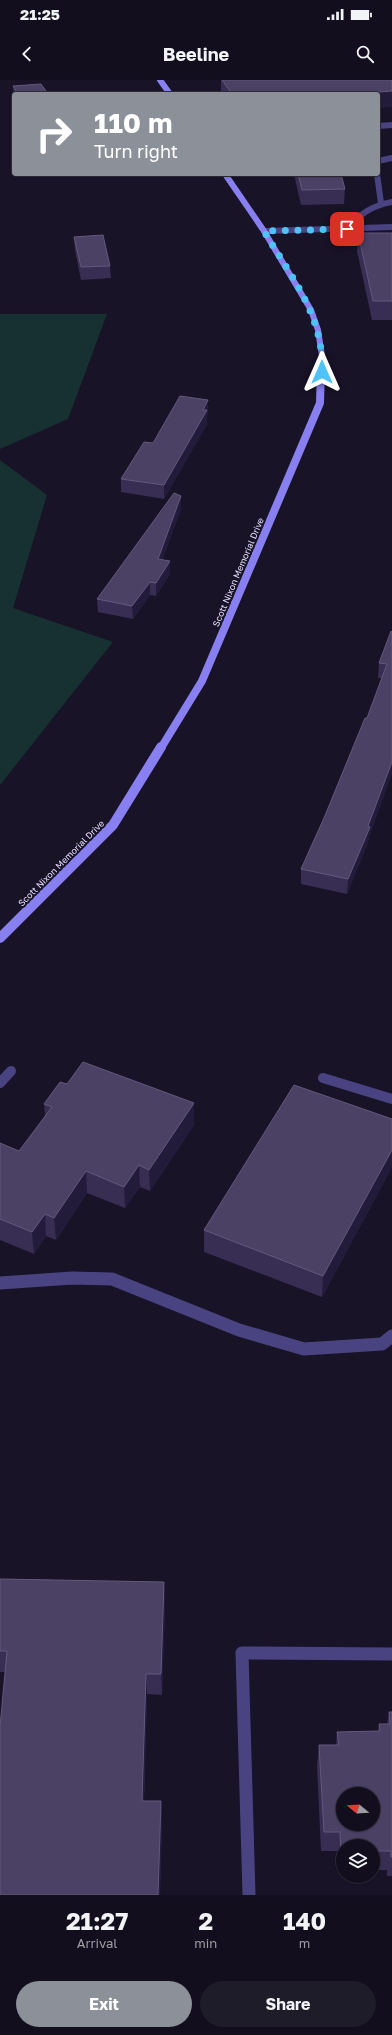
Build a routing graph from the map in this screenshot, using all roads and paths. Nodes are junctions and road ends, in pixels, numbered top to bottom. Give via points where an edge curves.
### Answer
1 (160, 80) edge
2 (169, 92) edge
3 (392, 125) edge
4 (380, 126) edge
5 (392, 158) edge
6 (380, 161) edge
7 (225, 176) edge
8 (377, 176) edge
9 (392, 202) edge
10 (381, 203) junction
11 (392, 228) edge
12 (347, 229) junction
13 (264, 231) junction
14 (0, 938) edge
15 (11, 1071) dead end
16 (323, 1078) dead end
17 (0, 1083) edge
18 (392, 1099) edge
19 (0, 1283) edge
20 (392, 1336) edge
21 (392, 1654) edge
22 (249, 1895) edge

1 - 2 main road
3 - 4 street
5 - 6 street
7 - 13 main road, Scott Nixon Memorial Drive
8 - 10 street
9 - 10 street
10 - 12 street via 359,214
11 - 12 street
12 - 13 street
13 - 14 main road, Scott Nixon Memorial Drive via 311,310 316,324 322,356 320,403 202,681 113,825
15 - 17 street
16 - 18 street
19 - 20 street via 72,1278 112,1279 239,1330 304,1349 382,1344
21 - 22 street via 242,1652

